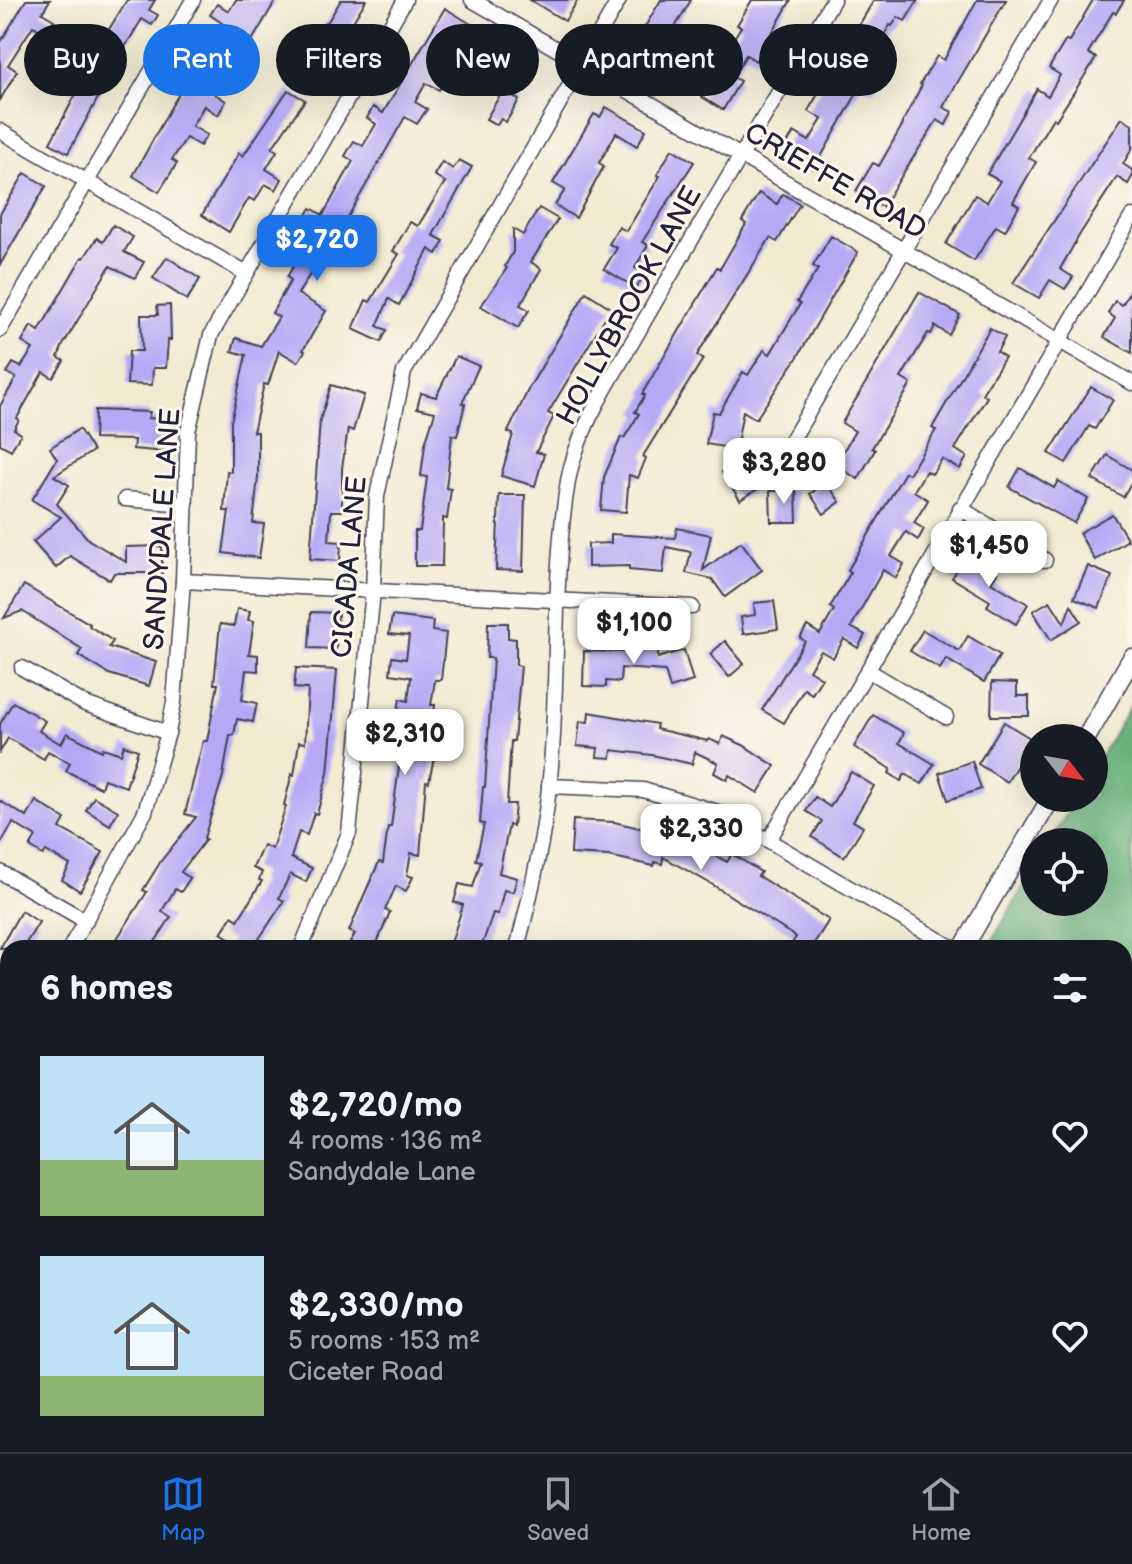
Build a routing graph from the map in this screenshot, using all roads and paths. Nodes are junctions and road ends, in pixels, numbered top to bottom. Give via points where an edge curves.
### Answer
1 (193, 0) edge
2 (405, 0) edge
3 (472, 0) edge
4 (619, 0) edge
5 (833, 0) edge
6 (1051, 0) edge
7 (605, 24) edge
8 (555, 48) edge
9 (562, 96) edge
10 (638, 96) edge
11 (0, 131) edge
12 (742, 156) junction
13 (86, 181) junction
14 (1132, 216) edge
15 (905, 250) junction
16 (245, 273) junction
17 (0, 330) edge
18 (1059, 340) junction
19 (1132, 383) edge
20 (792, 440) dead end
21 (125, 499) dead end
22 (186, 504) junction
23 (960, 508) junction
24 (1045, 560) dead end
25 (183, 581) junction
26 (373, 591) junction
27 (557, 601) junction
28 (692, 607) dead end
29 (1132, 658) edge
30 (22, 668) dead end
31 (869, 671) junction
32 (946, 717) dead end
33 (1094, 724) edge
34 (168, 733) junction
35 (549, 786) junction
36 (1043, 812) edge
37 (769, 840) junction
38 (0, 872) edge
39 (86, 921) junction
40 (75, 940) edge
41 (304, 940) edge
42 (519, 940) edge
43 (939, 940) edge
44 (968, 940) edge

1 - 13 street
2 - 16 street, SANDYDALE LANE
3 - 8 street, CRIEFFE ROAD
4 - 7 street, CICADA LANE
5 - 12 street, HOLLYBROOK LANE
6 - 15 street
9 - 26 street, CICADA LANE via 404,372 377,496
10 - 12 street, CRIEFFE ROAD
11 - 13 street
12 - 15 street, CRIEFFE ROAD
12 - 27 street, HOLLYBROOK LANE via 585,427 568,479
13 - 16 street
13 - 17 street
14 - 18 street
15 - 18 street, CRIEFFE ROAD
15 - 20 street
16 - 22 street, SANDYDALE LANE via 211,335 188,432
18 - 19 street, CRIEFFE ROAD
18 - 23 street
21 - 22 street
22 - 25 street, SANDYDALE LANE
23 - 24 street
23 - 31 street
25 - 26 street
25 - 34 street, SANDYDALE LANE
26 - 27 street
26 - 41 street, CICADA LANE via 349,833
27 - 28 street
27 - 35 street, HOLLYBROOK LANE
29 - 33 main road
30 - 34 street via 85,704
31 - 32 street
31 - 37 street
34 - 39 street, SANDYDALE LANE via 145,812
35 - 37 street via 643,790 721,813
35 - 42 street, HOLLYBROOK LANE via 538,871
36 - 44 main road
37 - 43 street
38 - 39 street
39 - 40 street, SANDYDALE LANE

